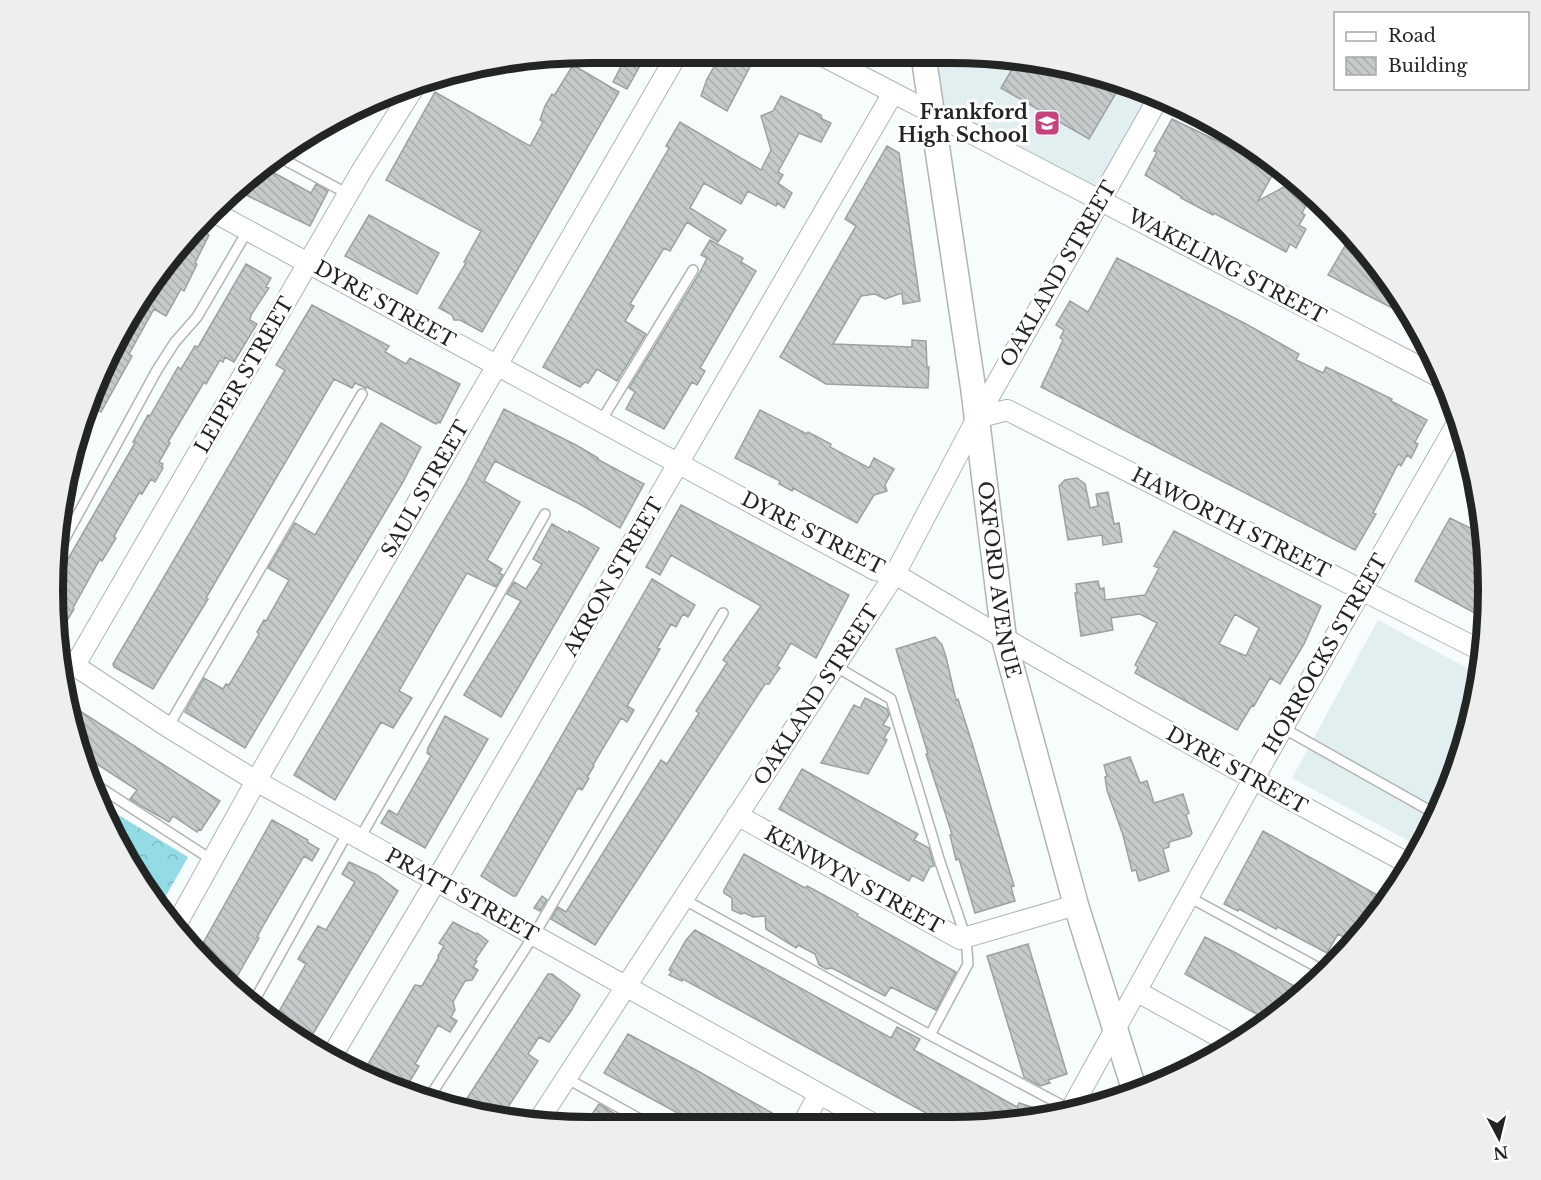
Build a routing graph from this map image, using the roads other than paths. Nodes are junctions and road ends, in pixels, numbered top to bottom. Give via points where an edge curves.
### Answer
1 (672, 63) edge
2 (837, 63) edge
3 (925, 63) edge
4 (893, 93) junction
5 (409, 95) edge
6 (1155, 104) edge
7 (933, 114) junction
8 (285, 160) edge
9 (348, 194) junction
10 (1100, 200) junction
11 (219, 215) edge
12 (248, 230) junction
13 (309, 263) junction
14 (693, 270) dead end
15 (497, 365) junction
16 (1431, 373) edge
17 (362, 394) dead end
18 (977, 418) junction
19 (601, 421) junction
20 (1453, 430) edge
21 (679, 463) junction
22 (545, 514) dead end
23 (66, 536) edge
24 (895, 574) junction
25 (1362, 589) junction
26 (723, 613) dead end
27 (1004, 639) junction
28 (1474, 647) edge
29 (68, 658) edge
30 (68, 661) edge
31 (835, 666) junction
32 (168, 727) junction
33 (1283, 728) junction
34 (1253, 780) junction
35 (256, 781) junction
36 (102, 789) edge
37 (1430, 811) edge
38 (737, 815) junction
39 (354, 835) junction
40 (212, 860) junction
41 (1403, 861) edge
42 (436, 881) junction
43 (1189, 897) junction
44 (683, 899) junction
45 (1076, 905) junction
46 (179, 919) edge
47 (534, 935) junction
48 (966, 938) junction
49 (1319, 968) edge
50 (626, 986) junction
51 (1136, 991) junction
52 (256, 997) edge
53 (1116, 1029) junction
54 (930, 1035) junction
55 (1224, 1040) edge
56 (335, 1051) edge
57 (566, 1078) junction
58 (1133, 1084) edge
59 (433, 1093) edge
60 (819, 1094) junction
61 (1076, 1102) edge
62 (1062, 1105) edge
63 (543, 1114) edge
64 (636, 1117) edge
65 (806, 1117) edge
66 (861, 1117) edge

1 - 15 street, SAUL STREET
2 - 4 street, WAKELING STREET
3 - 7 street, OXFORD AVENUE
4 - 7 street, WAKELING STREET
4 - 21 street, AKRON STREET
5 - 9 street, LEIPER STREET
6 - 10 street, OAKLAND STREET
7 - 10 street, WAKELING STREET
7 - 18 street, OXFORD AVENUE
8 - 9 lane
9 - 13 street, LEIPER STREET
10 - 16 street, WAKELING STREET
10 - 18 street, OAKLAND STREET
11 - 12 street, DYRE STREET
12 - 13 street, DYRE STREET
12 - 23 lane via 197,317 157,370
13 - 15 street, DYRE STREET
13 - 29 street, LEIPER STREET
14 - 19 lane
15 - 19 street, DYRE STREET
15 - 35 street, SAUL STREET
17 - 32 lane
18 - 24 street, OAKLAND STREET
18 - 25 street, HAWORTH STREET via 1006,410
18 - 27 street, OXFORD AVENUE
19 - 21 street, DYRE STREET
20 - 25 street, HORROCKS STREET
21 - 24 street, DYRE STREET via 875,570
21 - 42 street, AKRON STREET
22 - 39 lane
24 - 27 street, DYRE STREET
24 - 31 street, OAKLAND STREET
25 - 28 street, HAWORTH STREET
25 - 33 street, HORROCKS STREET
26 - 47 lane
27 - 34 street, DYRE STREET
27 - 45 street, OXFORD AVENUE
30 - 32 street, PRATT STREET
31 - 38 street, OAKLAND STREET
31 - 48 lane via 891,699
32 - 35 street, PRATT STREET
33 - 34 street, HORROCKS STREET
33 - 37 lane
34 - 41 street, DYRE STREET
34 - 43 street, HORROCKS STREET
35 - 39 street, PRATT STREET
35 - 40 street, SAUL STREET
36 - 40 lane
38 - 44 street, OAKLAND STREET
38 - 48 street, KENWYN STREET via 960,939
39 - 42 street, PRATT STREET
39 - 52 lane
40 - 46 street, SAUL STREET
42 - 47 street, PRATT STREET
42 - 56 street, AKRON STREET
43 - 49 lane
43 - 51 street, HORROCKS STREET
44 - 50 street, OAKLAND STREET
44 - 54 lane
45 - 48 street, KENWYN STREET
45 - 53 street, OXFORD AVENUE
47 - 50 street, PRATT STREET
47 - 59 lane
48 - 54 lane via 968,964
50 - 57 street, OAKLAND STREET
50 - 60 street, PRATT STREET
51 - 53 street, HORROCKS STREET
51 - 55 street
53 - 58 street, OXFORD AVENUE
53 - 61 street, HORROCKS STREET
54 - 62 lane
57 - 63 street, OAKLAND STREET
57 - 64 lane
60 - 65 street
60 - 66 street, PRATT STREET

